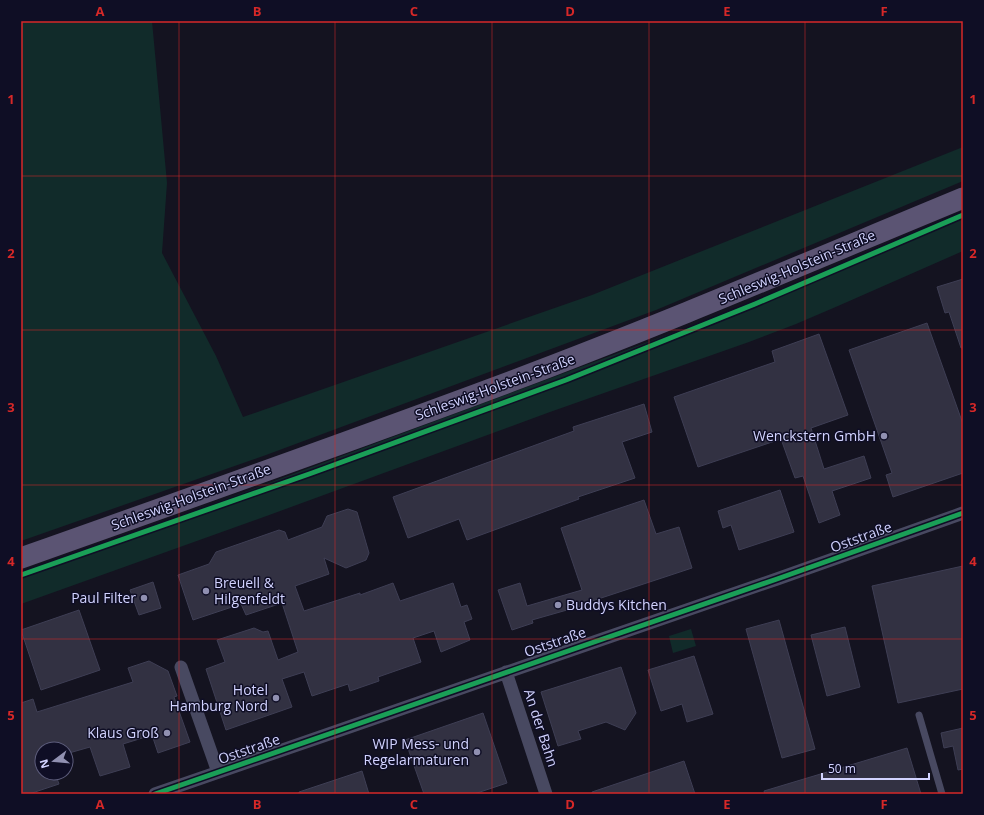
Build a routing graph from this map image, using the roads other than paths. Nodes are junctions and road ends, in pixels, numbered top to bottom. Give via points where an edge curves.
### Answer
1 (963, 198) edge
2 (963, 513) edge
3 (21, 558) edge
4 (181, 666) dead end
5 (506, 672) junction
6 (919, 715) dead end
7 (218, 772) junction
8 (156, 794) edge
9 (546, 794) edge
10 (942, 794) edge

1 - 3 main road, Schleswig-Holstein-Straße via 645,330 513,381
2 - 5 street, Oststraße
4 - 7 street, Oststraße
5 - 7 street, Oststraße
5 - 9 street, An der Bahn
6 - 10 lane
7 - 8 street, Oststraße

